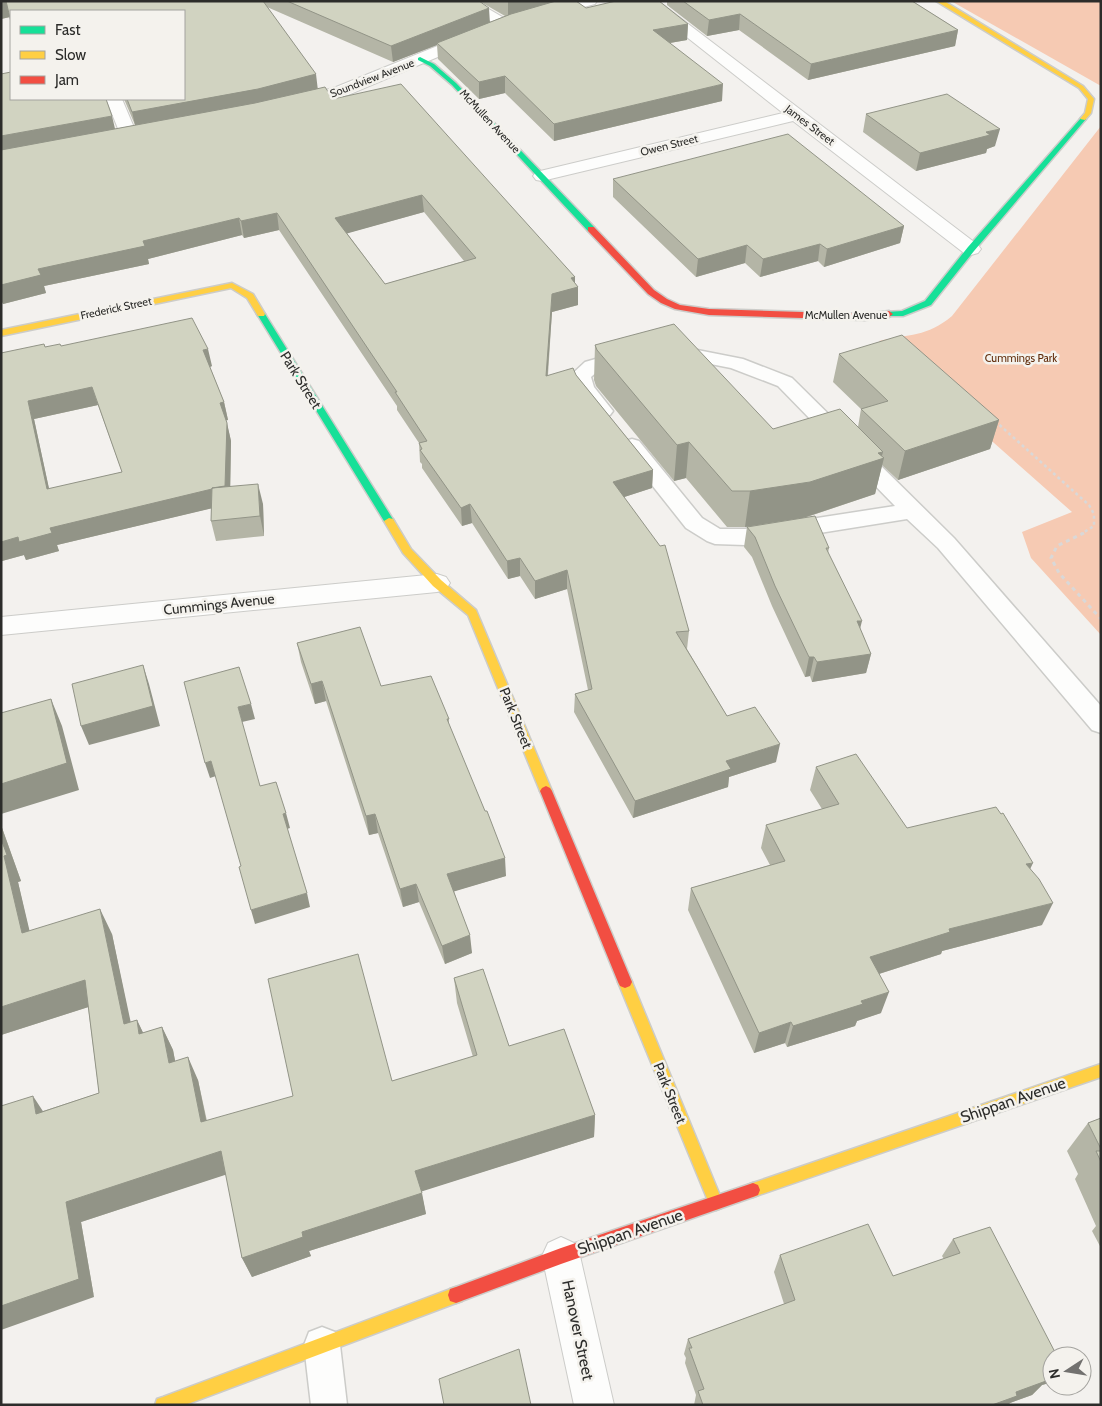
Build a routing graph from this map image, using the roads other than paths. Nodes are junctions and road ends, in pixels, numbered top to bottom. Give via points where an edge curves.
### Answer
1 (464, 1) edge
2 (590, 1) edge
3 (648, 1) edge
4 (939, 1) edge
5 (519, 21) junction
6 (420, 59) junction
7 (114, 100) edge
8 (284, 107) edge
9 (796, 115) junction
10 (147, 133) edge
11 (129, 137) junction
12 (109, 140) edge
13 (542, 176) junction
14 (971, 249) junction
15 (232, 285) joint
16 (1, 333) edge
17 (912, 511) junction
18 (437, 582) junction
19 (1, 626) edge
20 (1101, 723) edge
21 (1101, 1070) edge
22 (716, 1203) junction
23 (561, 1256) junction
24 (322, 1345) junction
25 (163, 1405) edge
26 (329, 1405) edge
27 (594, 1405) edge

1 - 5 street
2 - 5 street, Soundview Avenue
3 - 9 street, James Street
4 - 14 street, McMullen Avenue via 1076,83 1091,99 1088,113
5 - 6 street, Soundview Avenue
6 - 8 street, Soundview Avenue via 342,91
6 - 13 street, McMullen Avenue via 454,84
7 - 11 street
9 - 13 street, Owen Street
9 - 14 street, James Street
10 - 11 street
11 - 12 street
13 - 14 street, McMullen Avenue via 651,292 661,301 690,310 865,318 903,313 928,303
15 - 16 street, Frederick Street
15 - 18 street, Park Street via 250,296 407,551
17 - 17 lane via 785,382 736,363 675,351 630,355 592,366 581,374 584,388 694,523 715,536 745,536
17 - 20 lane via 946,543
18 - 19 street, Cummings Avenue
18 - 22 street, Park Street via 472,613
21 - 22 street, Shippan Avenue
22 - 23 street, Shippan Avenue
23 - 24 street, Shippan Avenue
23 - 27 street, Hanover Street
24 - 25 street, Shippan Avenue
24 - 26 lane

